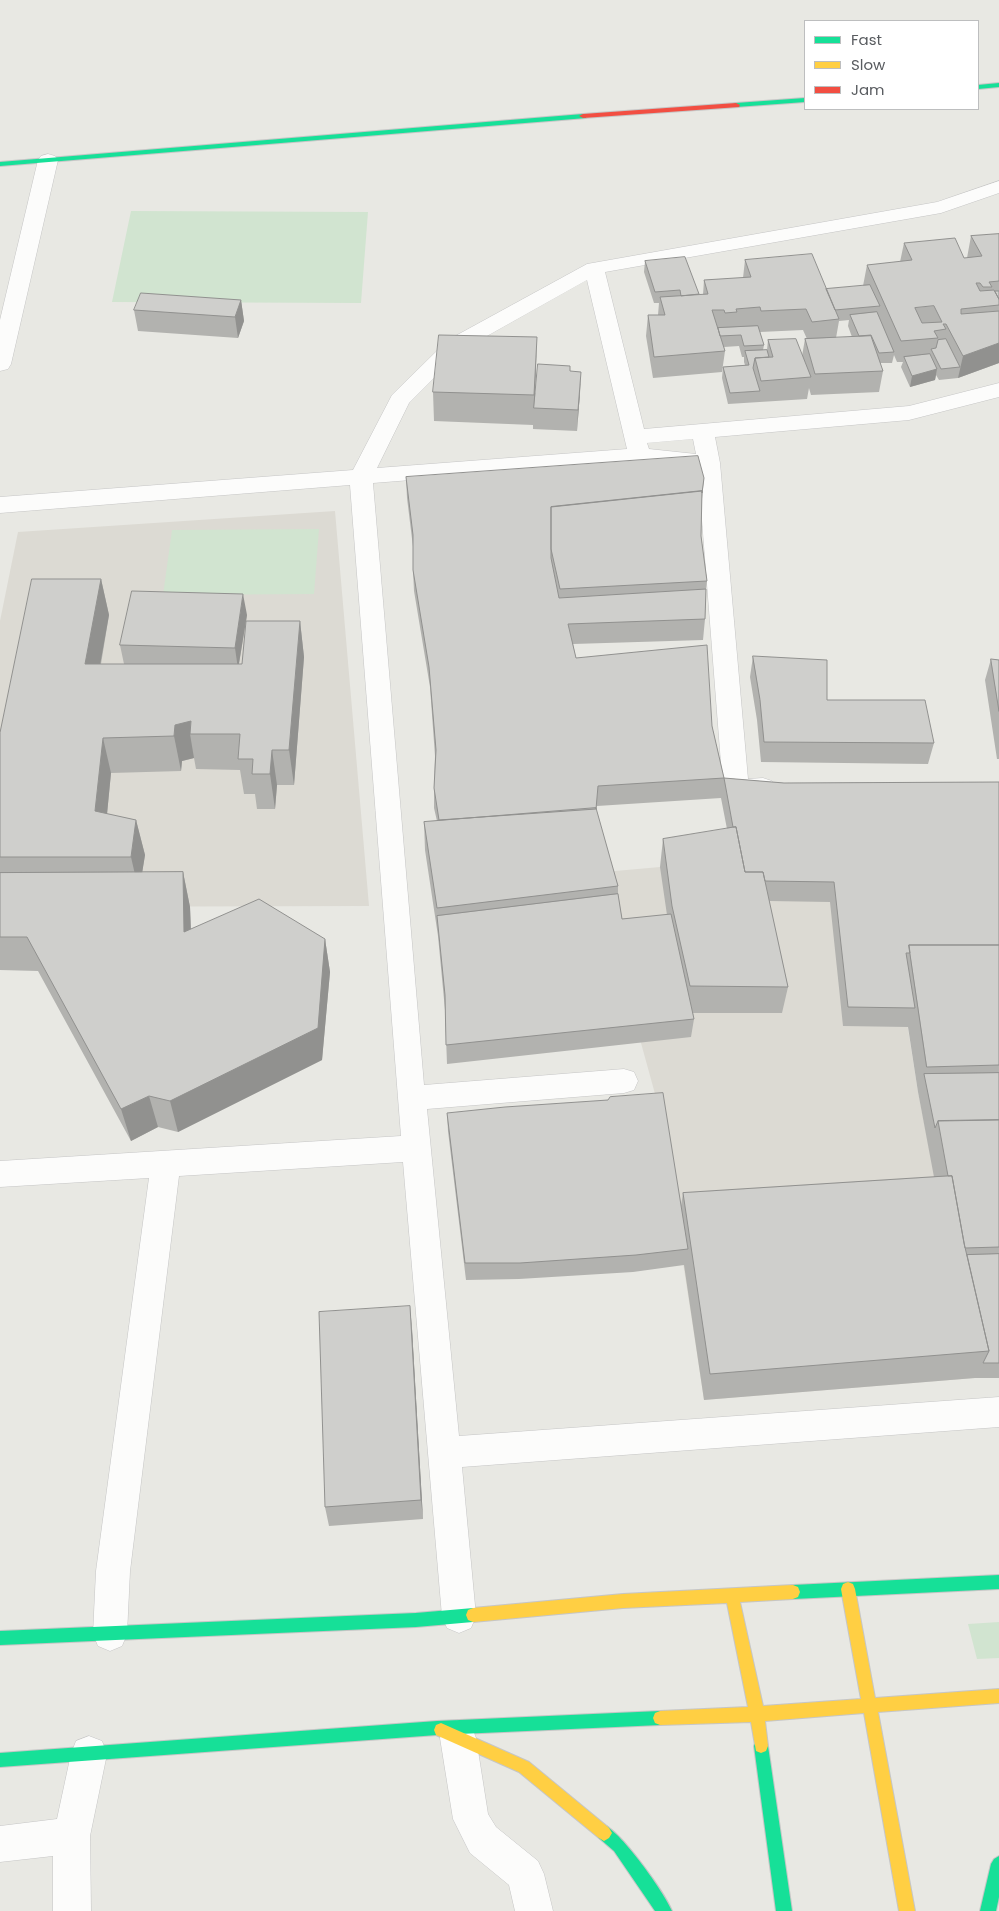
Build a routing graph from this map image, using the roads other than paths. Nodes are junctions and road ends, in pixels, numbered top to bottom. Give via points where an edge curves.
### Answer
1 (999, 85) edge
2 (979, 87) edge
3 (804, 100) edge
4 (48, 160) junction
5 (0, 164) edge
6 (999, 187) edge
7 (594, 268) junction
8 (0, 364) edge
9 (999, 390) edge
10 (703, 431) junction
11 (637, 446) junction
12 (709, 463) junction
13 (361, 476) junction
14 (0, 505) edge
15 (785, 788) edge
16 (624, 1081) dead end
17 (411, 1098) junction
18 (417, 1148) junction
19 (166, 1164) junction
20 (0, 1174) edge
21 (999, 1412) edge
22 (444, 1453) junction
23 (999, 1582) edge
24 (848, 1589) junction
25 (732, 1595) junction
26 (459, 1616) junction
27 (110, 1634) junction
28 (0, 1638) edge
29 (999, 1696) edge
30 (868, 1705) junction
31 (757, 1714) junction
32 (448, 1733) junction
33 (89, 1754) junction
34 (0, 1760) edge
35 (72, 1836) junction
36 (0, 1844) edge
37 (999, 1864) edge
38 (72, 1911) edge
39 (534, 1911) edge
40 (664, 1911) edge
41 (784, 1911) edge
42 (907, 1911) edge
43 (988, 1911) edge

1 - 2 main road
3 - 4 main road
4 - 5 main road
4 - 8 street
6 - 7 street via 941,207
7 - 11 street
7 - 13 street via 455,345 400,400
9 - 10 street via 909,413
10 - 11 street
10 - 12 street
11 - 12 street
11 - 13 street
12 - 15 street via 736,789
13 - 14 street
13 - 17 street
16 - 17 street
17 - 18 street
18 - 19 street
18 - 22 street
19 - 20 street
19 - 27 street via 113,1571
21 - 22 street
22 - 26 street
23 - 24 main road
24 - 25 main road
24 - 30 main road
25 - 26 main road
25 - 31 main road
26 - 27 main road
27 - 28 main road
29 - 30 main road
30 - 31 main road
30 - 42 main road
31 - 32 main road
31 - 41 main road
32 - 33 main road
32 - 39 street via 471,1819 483,1840 525,1874
32 - 40 main road via 524,1767 619,1846
33 - 34 main road
33 - 35 street
35 - 36 street
35 - 38 street
37 - 43 main road

